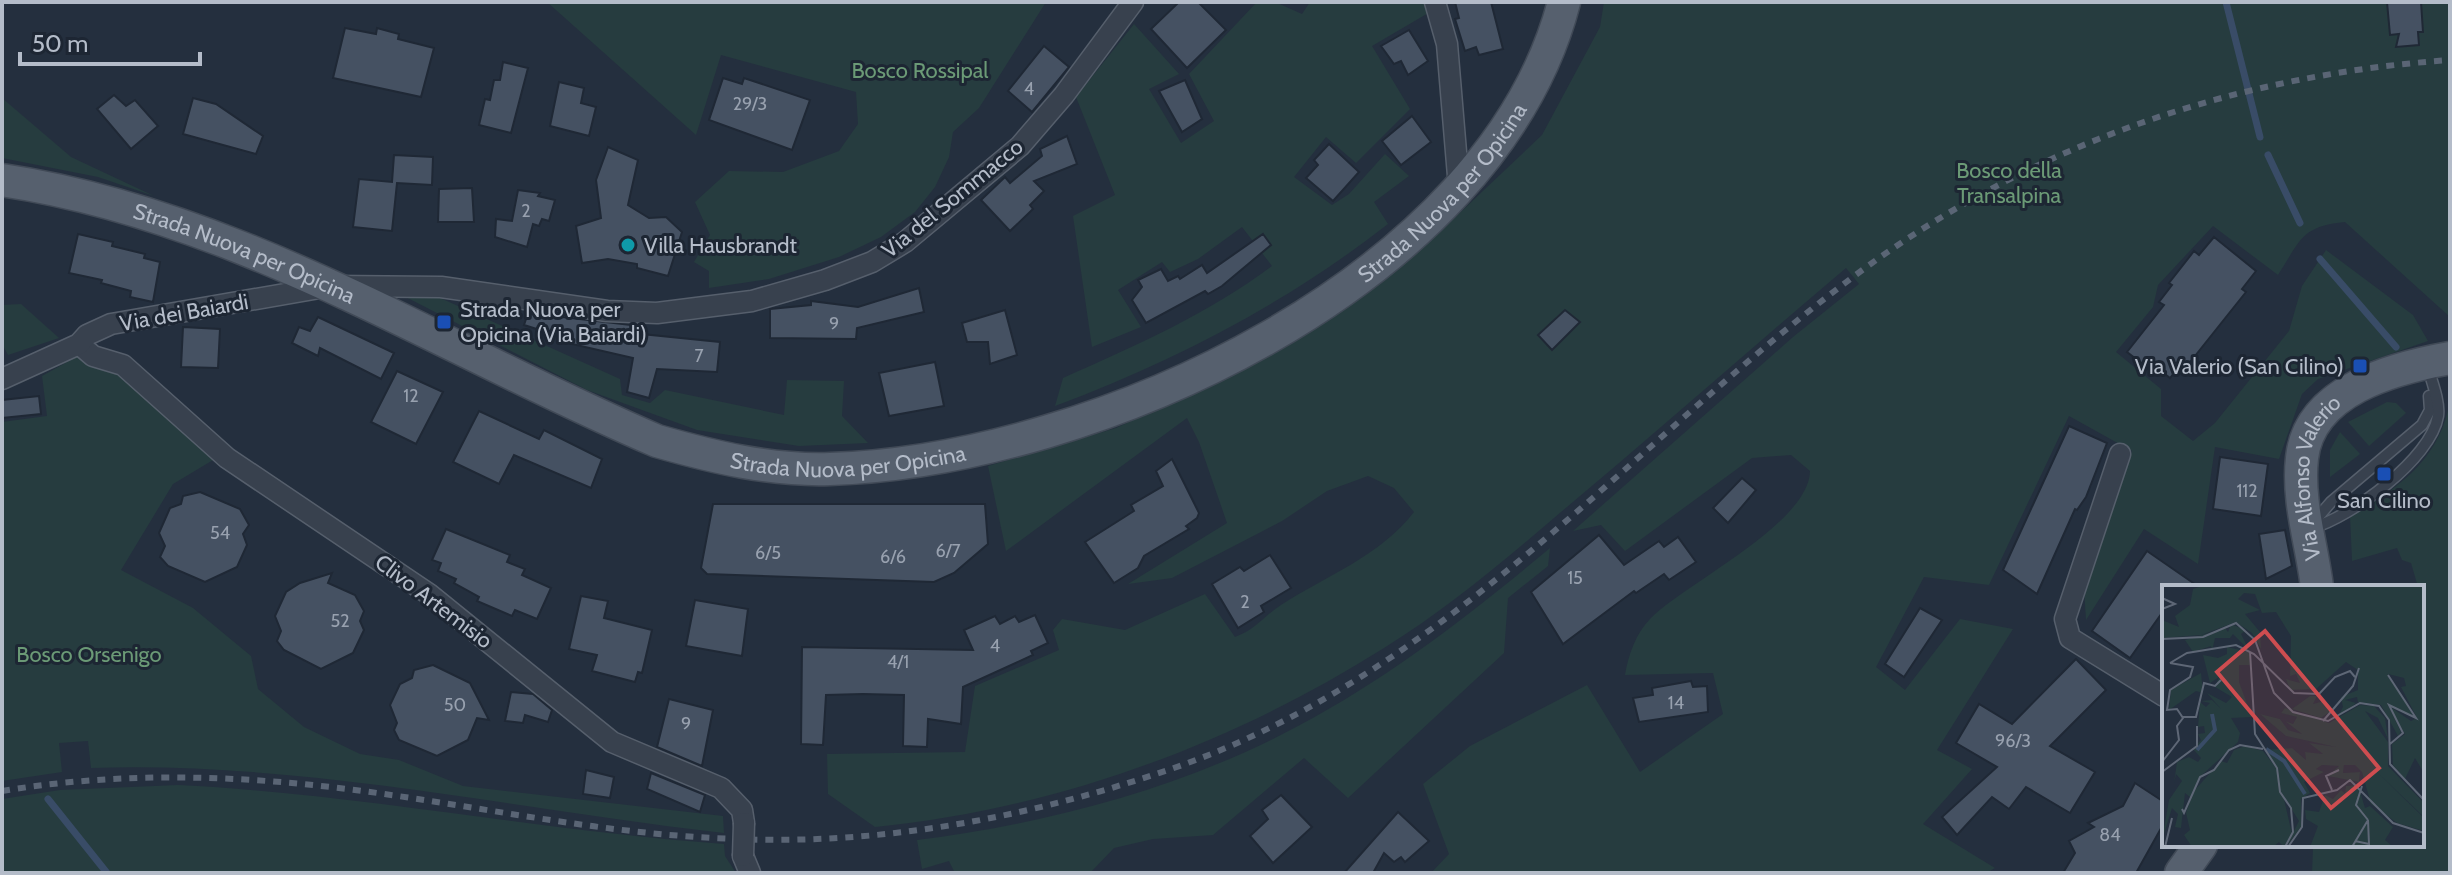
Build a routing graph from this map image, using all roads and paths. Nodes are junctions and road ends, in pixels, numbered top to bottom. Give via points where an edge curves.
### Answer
1 (1133, 2) edge
2 (1435, 2) edge
3 (1564, 2) edge
4 (2, 180) edge
5 (1459, 189) junction
6 (331, 286) junction
7 (79, 344) junction
8 (2438, 360) edge
9 (2, 379) edge
10 (2120, 454) dead end
11 (2307, 529) junction
12 (2317, 585) edge
13 (2162, 695) edge
14 (2200, 847) edge
15 (747, 864) edge
16 (2181, 873) edge

1 - 6 street, Via del Sommacco via 1020,146 905,242 825,280 752,301 657,313 441,287
2 - 5 street via 1447,44
3 - 5 main road, Strada Nuova per Opicina via 1502,135
4 - 6 main road, Strada Nuova per Opicina via 124,205
5 - 6 main road, Strada Nuova per Opicina via 1418,230 1337,293 1262,341 1181,381 1020,441 879,466 781,467 657,441
6 - 7 street, Via dei Baiardi via 132,319 87,335
7 - 9 street, Via dei Baiardi
7 - 15 street, Clivo Artemisio, bridge via 93,356 123,365 227,458 429,594 603,736 721,788 742,810
8 - 11 lane via 2427,419
8 - 11 lane via 2439,414 2425,447 2335,521
8 - 11 main road, Via Alfonso Valerio via 2364,384 2335,400 2318,418 2302,459
10 - 13 street via 2065,619 2070,638
11 - 12 main road, Via Alfonso Valerio
14 - 16 main road

